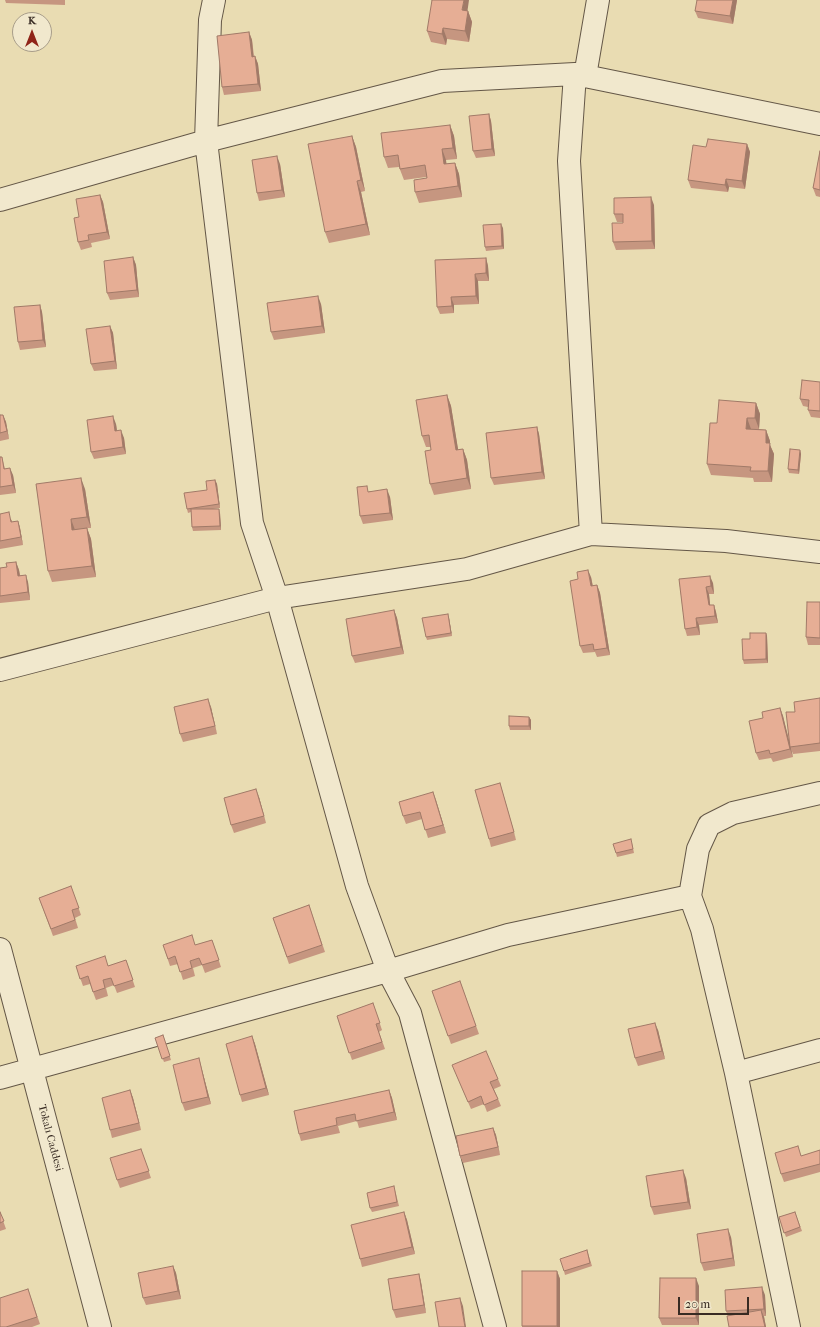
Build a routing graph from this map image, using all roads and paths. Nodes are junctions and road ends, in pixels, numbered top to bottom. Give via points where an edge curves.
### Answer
1 (214, 0) edge
2 (598, 0) edge
3 (580, 75) junction
4 (820, 124) edge
5 (206, 142) junction
6 (0, 200) edge
7 (591, 534) junction
8 (820, 552) edge
9 (277, 598) junction
10 (0, 670) edge
11 (820, 793) edge
12 (690, 896) junction
13 (0, 949) edge
14 (388, 971) junction
15 (820, 1050) edge
16 (32, 1068) junction
17 (736, 1073) junction
18 (0, 1078) edge
19 (100, 1327) edge
20 (495, 1327) edge
21 (789, 1327) edge

1 - 5 street via 210,20
2 - 3 street
3 - 4 street
3 - 5 street via 442,82
3 - 7 street via 569,162
5 - 6 street
5 - 9 street via 252,523
7 - 8 street via 726,541
7 - 9 street via 467,569
9 - 10 street
9 - 14 street via 357,886
11 - 12 street via 733,813 710,825 698,849
12 - 14 street via 508,934
12 - 17 street via 702,929
13 - 16 street, Tokalı Caddesi
14 - 16 street
14 - 20 street via 410,1013
15 - 17 street
16 - 18 street
16 - 19 street, Tokalı Caddesi
17 - 21 street

